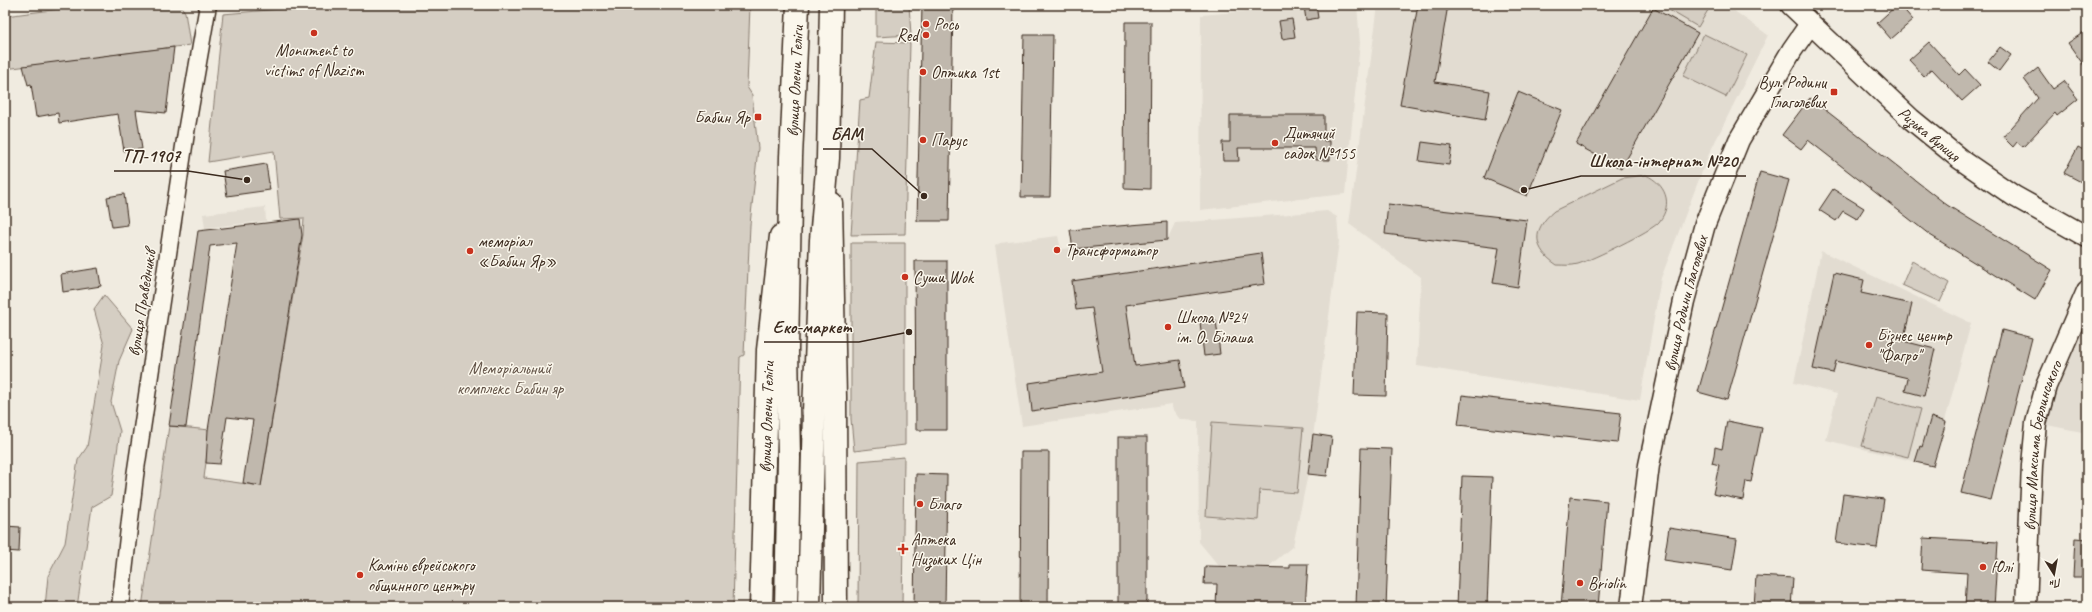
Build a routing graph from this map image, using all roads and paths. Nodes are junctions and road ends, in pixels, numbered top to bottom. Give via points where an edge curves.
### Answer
1 (208, 5) edge
2 (798, 5) edge
3 (831, 5) edge
4 (1791, 5) edge
5 (1810, 24) junction
6 (791, 157) junction
7 (828, 158) junction
8 (2087, 237) edge
9 (2087, 291) edge
10 (120, 607) edge
11 (761, 607) edge
12 (786, 607) edge
13 (809, 607) edge
14 (836, 607) edge
15 (1631, 607) edge
16 (2026, 607) edge

1 - 10 street, вулиця Праведників via 187,126 136,468
2 - 6 main road, вулиця Олени Теліги
3 - 7 main road, вулиця Олени Теліги
4 - 5 street, Ризька вулиця
5 - 8 street, Ризька вулиця via 1911,119 1960,159 2014,196
5 - 15 street, вулиця Родини Глаголєвих via 1739,140 1705,224 1684,301 1649,465
6 - 11 main road, вулиця Олени Теліги via 768,350
6 - 12 main road, вулиця Олени Теліги
7 - 13 main road, вулиця Олени Теліги via 821,240
7 - 14 main road, вулиця Олени Теліги via 833,254
9 - 16 street, вулиця Максима Берлинського via 2046,386 2036,423

